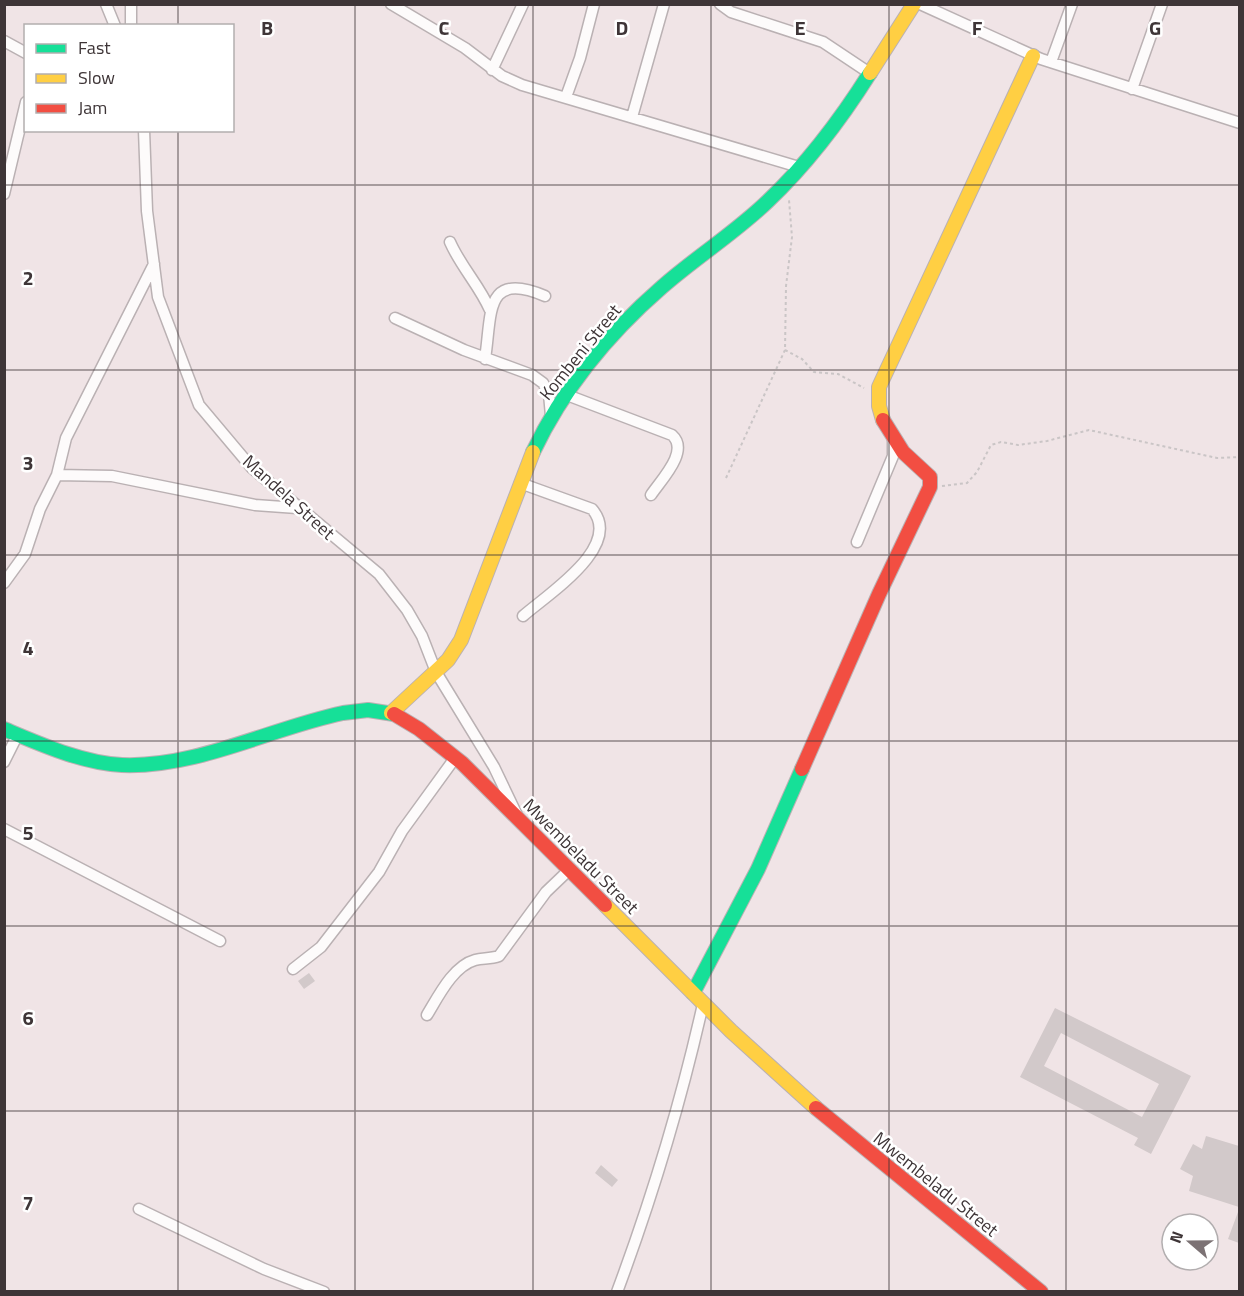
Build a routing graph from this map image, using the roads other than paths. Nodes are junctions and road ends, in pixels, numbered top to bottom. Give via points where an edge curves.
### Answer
1 (106, 4) edge
2 (131, 4) edge
3 (391, 4) edge
4 (523, 4) edge
5 (594, 4) edge
6 (664, 4) edge
7 (720, 4) edge
8 (914, 4) edge
9 (920, 4) edge
10 (1072, 4) edge
11 (1162, 4) edge
12 (114, 24) edge
13 (131, 24) edge
14 (4, 41) edge
15 (24, 52) edge
16 (1033, 56) junction
17 (1051, 62) junction
18 (492, 70) junction
19 (871, 74) junction
20 (1132, 89) junction
21 (566, 97) junction
22 (24, 110) edge
23 (632, 117) junction
24 (1239, 123) edge
25 (144, 132) edge
26 (795, 172) junction
27 (4, 194) edge
28 (450, 242) dead end
29 (154, 264) junction
30 (545, 296) dead end
31 (490, 310) junction
32 (395, 318) dead end
33 (485, 359) junction
34 (567, 395) junction
35 (552, 416) junction
36 (893, 438) junction
37 (57, 475) junction
38 (520, 483) junction
39 (651, 495) dead end
40 (297, 508) junction
41 (857, 542) dead end
42 (4, 583) edge
43 (523, 616) dead end
44 (436, 672) junction
45 (391, 713) junction
46 (4, 729) edge
47 (18, 734) junction
48 (455, 758) junction
49 (4, 762) edge
50 (518, 818) junction
51 (4, 829) edge
52 (569, 870) junction
53 (220, 941) dead end
54 (293, 969) dead end
55 (693, 993) junction
56 (703, 1004) junction
57 (427, 1015) dead end
58 (139, 1209) dead end
59 (324, 1292) edge
60 (617, 1292) edge
61 (1041, 1292) edge

1 - 12 street
2 - 13 street
3 - 18 street via 465,48
4 - 18 street
5 - 21 street
6 - 23 street
7 - 19 street via 730,12 823,42
8 - 19 street, Kombeni Street
9 - 16 street
10 - 17 street
11 - 20 street
14 - 15 street
16 - 17 street
16 - 36 street via 906,325 877,396
17 - 20 street
18 - 21 street
19 - 26 street, Kombeni Street
20 - 24 street
21 - 23 street
22 - 27 street
23 - 26 street
25 - 29 street, Mandela Street
26 - 34 street, Kombeni Street via 767,201 636,312 603,347
28 - 31 street
29 - 37 street via 66,438
29 - 40 street, Mandela Street via 158,297 199,405 252,468
30 - 31 street via 528,288 508,287
31 - 33 street
32 - 33 street
33 - 35 street via 532,375 543,383
34 - 35 street, Kombeni Street
34 - 39 street via 677,440 679,449 674,462
35 - 38 street, Kombeni Street
36 - 41 street via 893,456
36 - 55 street via 910,461 930,477 930,487 758,869
37 - 40 street via 112,476 255,505
37 - 42 street via 25,554
38 - 43 street via 592,509 599,518 601,532 586,561
38 - 44 street, Kombeni Street via 461,640
40 - 44 street, Mandela Street via 379,574 417,628
44 - 45 street, Kombeni Street
44 - 50 street, Mandela Street via 494,767
45 - 47 street, Mwembeladu Street via 374,711 325,717 197,753 142,764 103,762
45 - 48 street, Mwembeladu Street via 415,726
46 - 47 street, Mwembeladu Street
47 - 49 street
48 - 50 street, Mwembeladu Street
48 - 54 street via 402,831 379,872 321,947
50 - 52 street, Mwembeladu Street
51 - 53 street
52 - 55 street, Mwembeladu Street
52 - 57 street via 546,892 499,956 465,965
55 - 56 street, Mwembeladu Street
56 - 60 street via 643,1222
56 - 61 street, Mwembeladu Street via 835,1125
58 - 59 street via 264,1269

